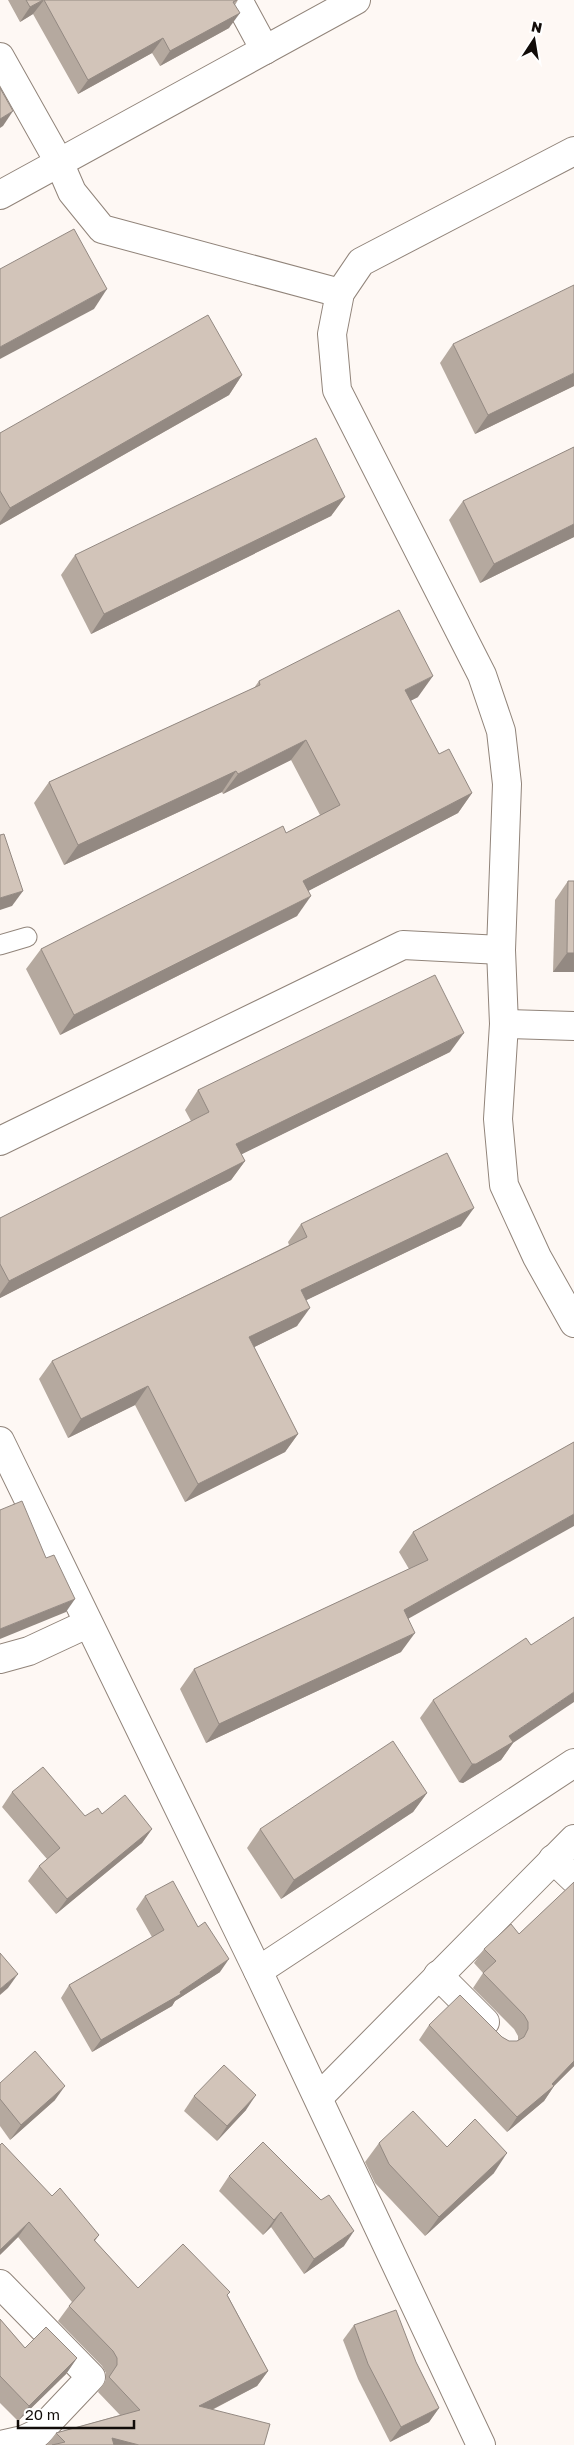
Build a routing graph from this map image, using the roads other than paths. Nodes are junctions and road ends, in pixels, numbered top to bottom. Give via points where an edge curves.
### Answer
1 (238, 0) edge
2 (356, 0) edge
3 (265, 50) junction
4 (0, 56) edge
5 (574, 151) edge
6 (59, 162) junction
7 (0, 195) edge
8 (340, 293) junction
9 (27, 937) dead end
10 (0, 945) edge
11 (501, 950) junction
12 (504, 1024) junction
13 (574, 1026) edge
14 (0, 1141) edge
15 (574, 1323) edge
16 (0, 1441) edge
17 (87, 1624) junction
18 (0, 1660) edge
19 (574, 1762) edge
20 (574, 1838) edge
21 (553, 1859) junction
22 (574, 1879) edge
23 (258, 1971) junction
24 (438, 1975) junction
25 (503, 2040) edge
26 (319, 2097) junction
27 (0, 2284) edge
28 (0, 2445) edge
29 (481, 2445) edge

1 - 3 street
2 - 3 street
3 - 6 street
4 - 6 street
5 - 8 street via 361,262
6 - 7 street
6 - 8 street via 72,192 102,229
8 - 11 street via 332,334 337,390 482,675 501,732 508,784
9 - 10 lane
11 - 12 street
11 - 14 street via 403,945
12 - 13 street
12 - 15 street via 498,1120 504,1186 537,1257
16 - 17 street
17 - 18 street via 29,1651
17 - 23 street
19 - 23 street
20 - 21 street
21 - 22 street
21 - 24 street
23 - 26 street
24 - 25 street
24 - 26 street
26 - 29 street
27 - 28 street via 91,2377 38,2433

